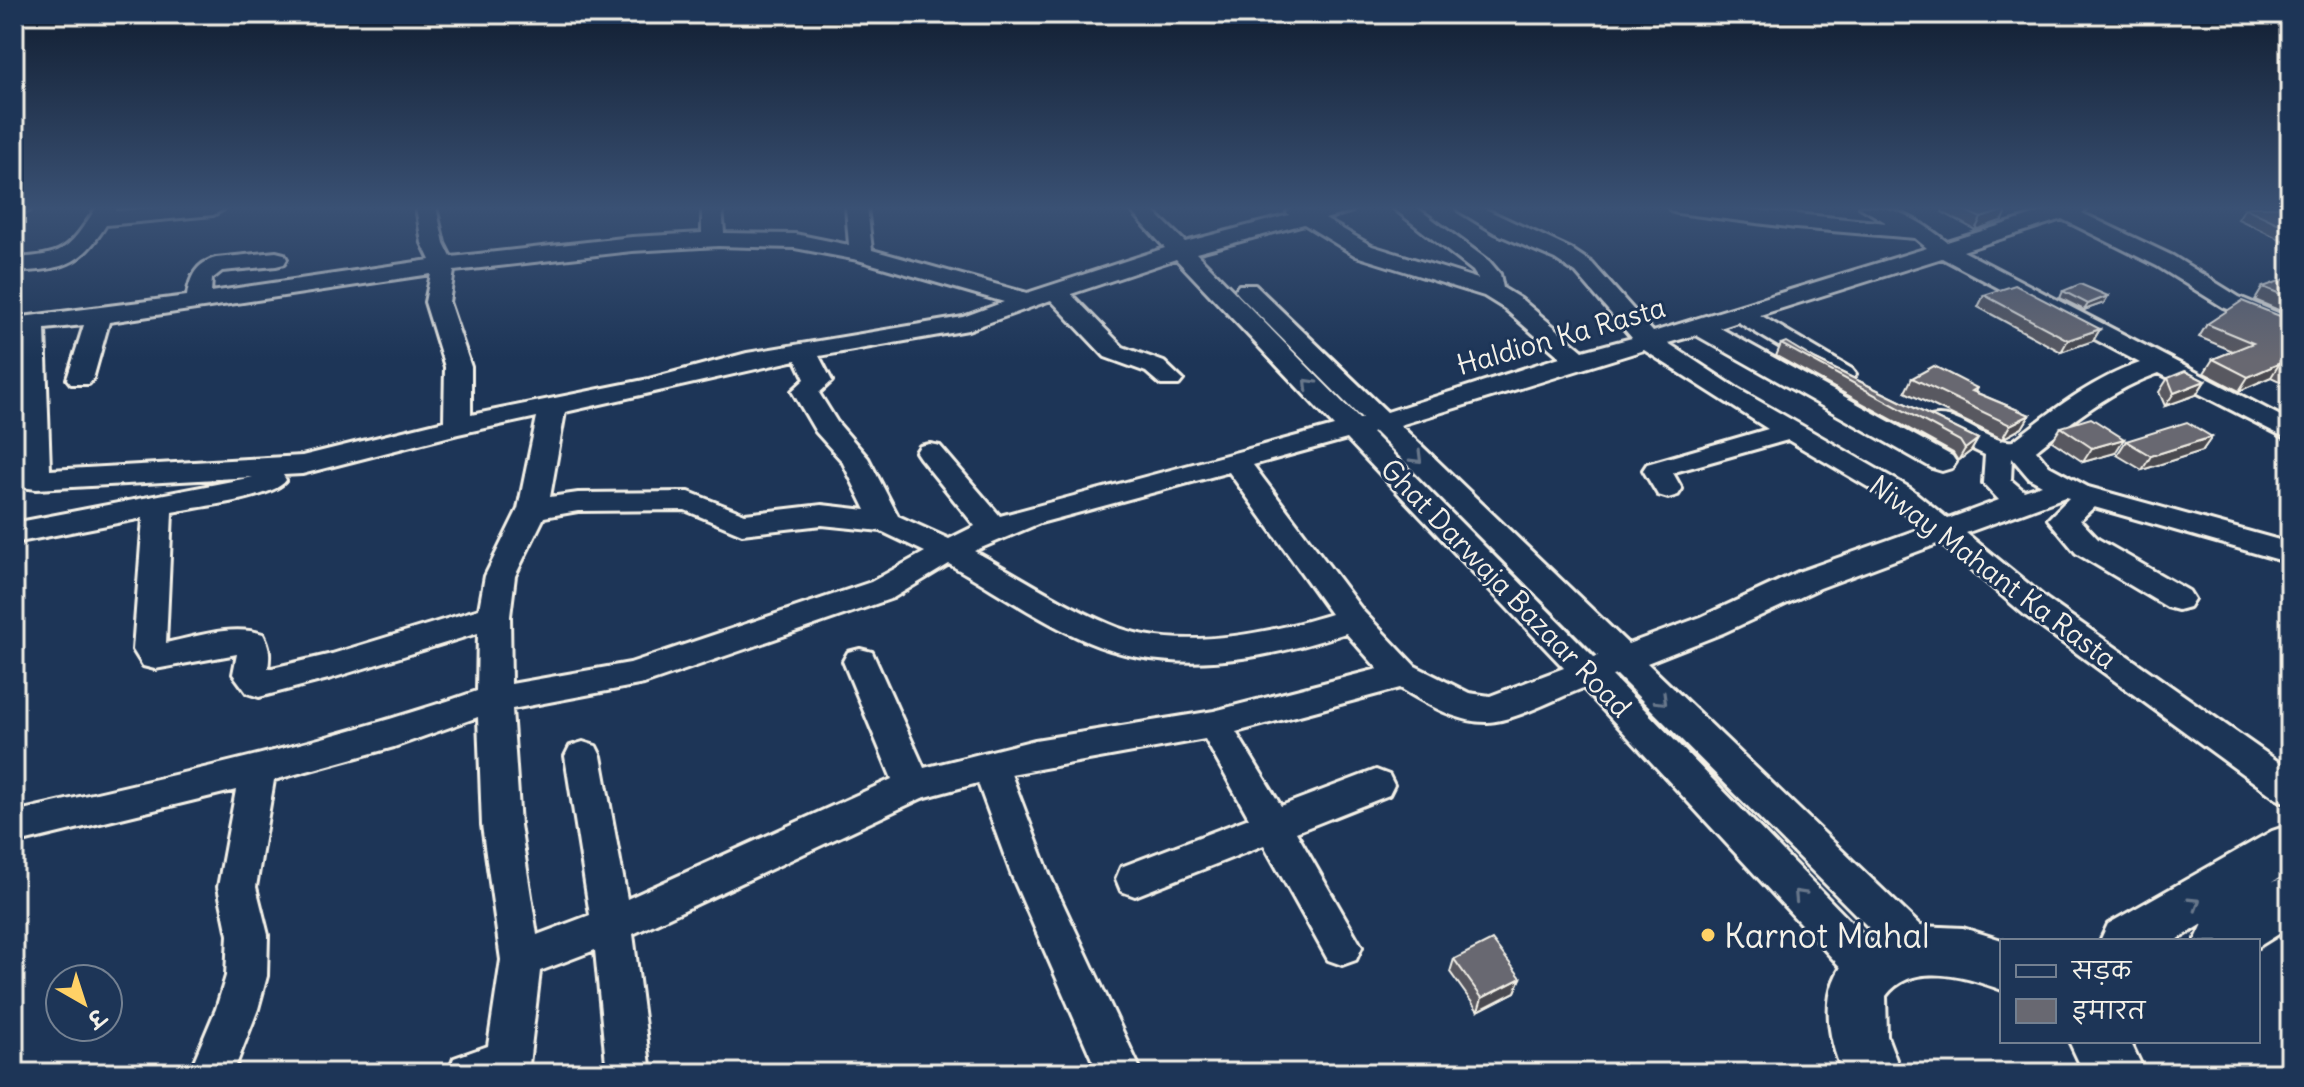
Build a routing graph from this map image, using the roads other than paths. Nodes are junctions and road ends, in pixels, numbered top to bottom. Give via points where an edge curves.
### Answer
1 (67, 258) edge
2 (440, 258) edge
3 (509, 258) edge
4 (874, 258) edge
5 (1161, 258) edge
6 (1202, 258) edge
7 (1386, 258) edge
8 (1470, 258) edge
9 (1566, 258) edge
10 (1914, 258) edge
11 (1959, 258) edge
12 (2159, 258) edge
13 (276, 259) dead end
14 (14, 265) edge
15 (444, 265) junction
16 (1055, 291) junction
17 (1492, 291) junction
18 (198, 300) junction
19 (1028, 301) junction
20 (1739, 313) junction
21 (99, 316) junction
22 (23, 325) edge
23 (1699, 327) junction
24 (2290, 327) edge
25 (1648, 341) junction
26 (805, 352) junction
27 (1578, 360) junction
28 (2159, 365) junction
29 (80, 379) dead end
30 (1170, 380) dead end
31 (1861, 383) edge
32 (1912, 408) edge
33 (552, 409) junction
34 (457, 426) junction
35 (1366, 426) junction
36 (1791, 431) junction
37 (2290, 432) edge
38 (2010, 450) junction
39 (930, 452) dead end
40 (1235, 460) junction
41 (1942, 462) dead end
42 (302, 465) junction
43 (25, 478) edge
44 (1668, 489) dead end
45 (2076, 491) junction
46 (2020, 503) junction
47 (158, 506) junction
48 (533, 509) junction
49 (887, 522) junction
50 (994, 529) junction
51 (1942, 531) junction
52 (14, 533) edge
53 (949, 551) junction
54 (2290, 553) edge
55 (2178, 599) dead end
56 (494, 616) junction
57 (1352, 619) junction
58 (860, 661) dead end
59 (1622, 661) junction
60 (1589, 673) junction
61 (1403, 675) junction
62 (494, 698) junction
63 (1214, 724) junction
64 (583, 756) dead end
65 (990, 765) junction
66 (258, 770) junction
67 (1376, 785) dead end
68 (913, 786) junction
69 (2290, 789) edge
70 (1273, 827) junction
71 (14, 828) edge
72 (2290, 846) edge
73 (1135, 879) dead end
74 (2290, 899) edge
75 (612, 925) junction
76 (2130, 939) edge
77 (2225, 939) edge
78 (1342, 947) dead end
79 (521, 960) junction
80 (1895, 961) junction
81 (2000, 964) edge
82 (2099, 1043) edge
83 (1859, 1067) edge
84 (494, 1069) edge
85 (211, 1073) edge
86 (629, 1073) edge
87 (1120, 1073) edge
88 (2116, 1073) edge

1 - 14 street
2 - 15 street
3 - 15 street
4 - 19 street
5 - 16 street
6 - 35 street, Ghat Darwaja Bazaar Road
7 - 17 street
8 - 17 street via 1489,274
9 - 25 street, Niway Mahant Ka Rasta via 1584,268
10 - 20 street, Haldion Ka Rasta
11 - 28 street
12 - 24 street via 2241,307
13 - 18 street via 216,265 201,277
15 - 18 street
15 - 34 street via 437,302 458,367
16 - 19 street
16 - 30 street via 1114,352 1155,367
17 - 27 street
18 - 21 street
19 - 26 street via 968,323
20 - 23 street, Haldion Ka Rasta
20 - 31 street
21 - 22 street
21 - 29 street
22 - 43 street
23 - 25 street, Haldion Ka Rasta
23 - 41 street
25 - 27 street, Haldion Ka Rasta
25 - 36 street, Niway Mahant Ka Rasta
26 - 33 street
26 - 49 street via 819,381 805,391 854,458
27 - 35 street, Haldion Ka Rasta
28 - 37 street
28 - 38 street via 2132,374
32 - 38 street
33 - 34 street
33 - 48 street
34 - 42 street
35 - 40 street, Haldion Ka Rasta
35 -> 59 street
35 - 60 street, Ghat Darwaja Bazaar Road
36 - 44 street via 1657,470
36 - 51 street, Niway Mahant Ka Rasta via 1900,494
38 - 45 street
38 - 46 street via 1997,483
39 - 50 street
40 - 50 street, Haldion Ka Rasta
40 - 57 street
42 - 43 street
42 - 47 street via 243,489
45 - 46 street
45 - 54 street
45 - 55 street via 2063,519 2087,546
46 - 51 street
47 - 52 street
47 - 56 street via 149,650 155,657 251,642 250,674 259,684
48 - 49 street via 578,502 689,501 742,524 822,515
48 - 56 street via 500,576
49 - 53 street
50 - 53 street, Haldion Ka Rasta
51 - 59 street via 1809,580
51 - 69 street, Niway Mahant Ka Rasta via 2037,608
53 - 57 street via 1100,634 1151,648 1194,652 1299,636
53 - 62 street, Haldion Ka Rasta via 882,590 632,675
56 - 62 street
57 - 61 street
58 - 68 street
59 - 60 street
59 -> 80 street
60 - 61 street via 1492,709 1478,709
80 -> 60 street, Ghat Darwaja Bazaar Road
61 - 63 street
62 - 66 street, Haldion Ka Rasta
62 - 79 street via 501,825
63 - 65 street
63 - 70 street
64 - 75 street
65 - 68 street
65 - 87 street via 1031,876
66 - 71 street, Haldion Ka Rasta
66 - 85 street via 237,887 249,939 248,976
67 - 70 street
68 - 75 street
70 - 73 street
70 - 78 street
76 -> 72 main road
74 - 77 main road
75 - 79 street
75 - 86 street
79 - 84 street
80 - 81 main road via 1948,950
80 - 83 main road via 1859,994
82 - 88 main road

